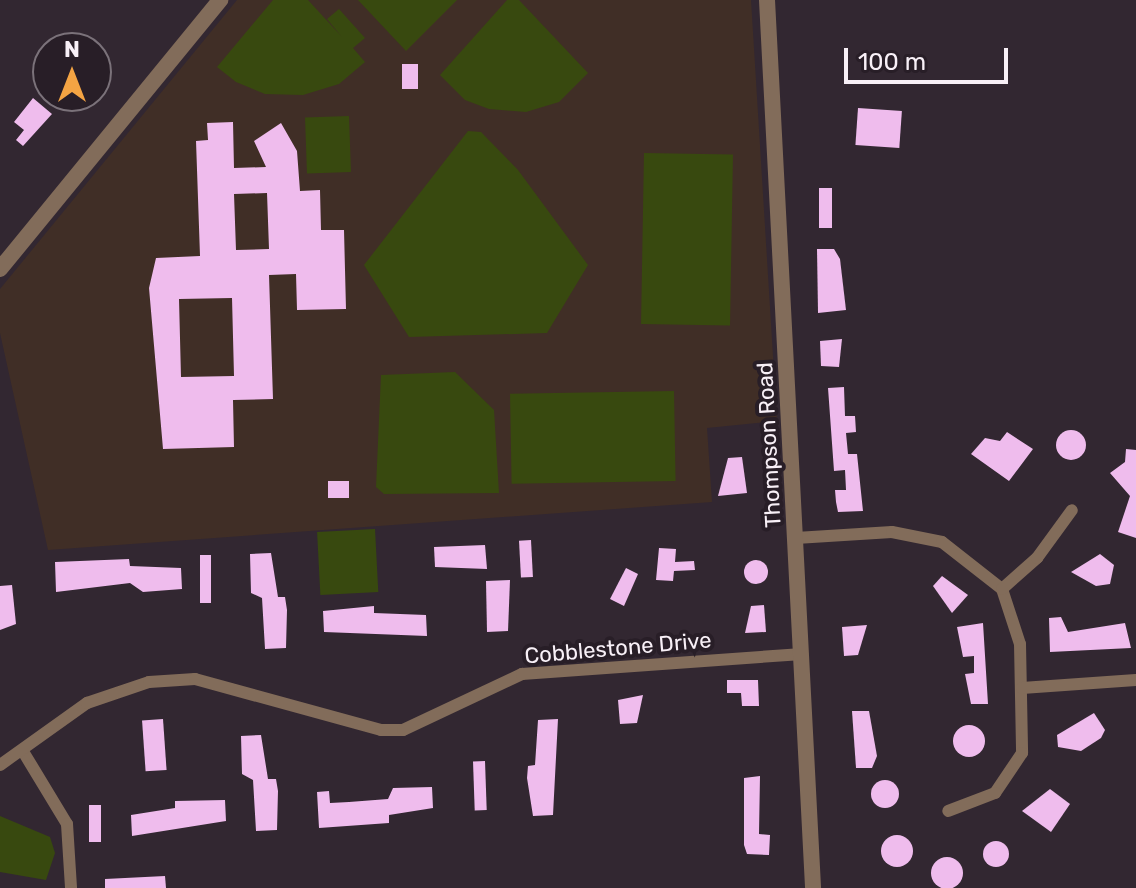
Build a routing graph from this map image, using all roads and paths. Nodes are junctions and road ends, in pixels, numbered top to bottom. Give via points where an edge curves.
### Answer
1 (220, 0) edge
2 (767, 0) edge
3 (0, 269) edge
4 (1072, 510) dead end
5 (796, 538) junction
6 (1002, 589) junction
7 (802, 654) junction
8 (1136, 680) edge
9 (1022, 688) junction
10 (24, 753) junction
11 (0, 765) edge
12 (948, 811) dead end
13 (71, 888) edge
14 (813, 888) edge

1 - 3 street
2 - 5 street, Thompson Road
4 - 6 street via 1037,558
5 - 6 street via 892,532 942,542
5 - 7 street, Thompson Road
6 - 9 street via 1016,624
7 - 10 street, Cobblestone Drive via 534,672 403,730 381,730 195,679 149,682 87,703
7 - 14 street, Thompson Road
8 - 9 street
9 - 12 street via 1025,738 1013,774 995,793
10 - 11 street, Cobblestone Drive
10 - 13 street via 67,824

